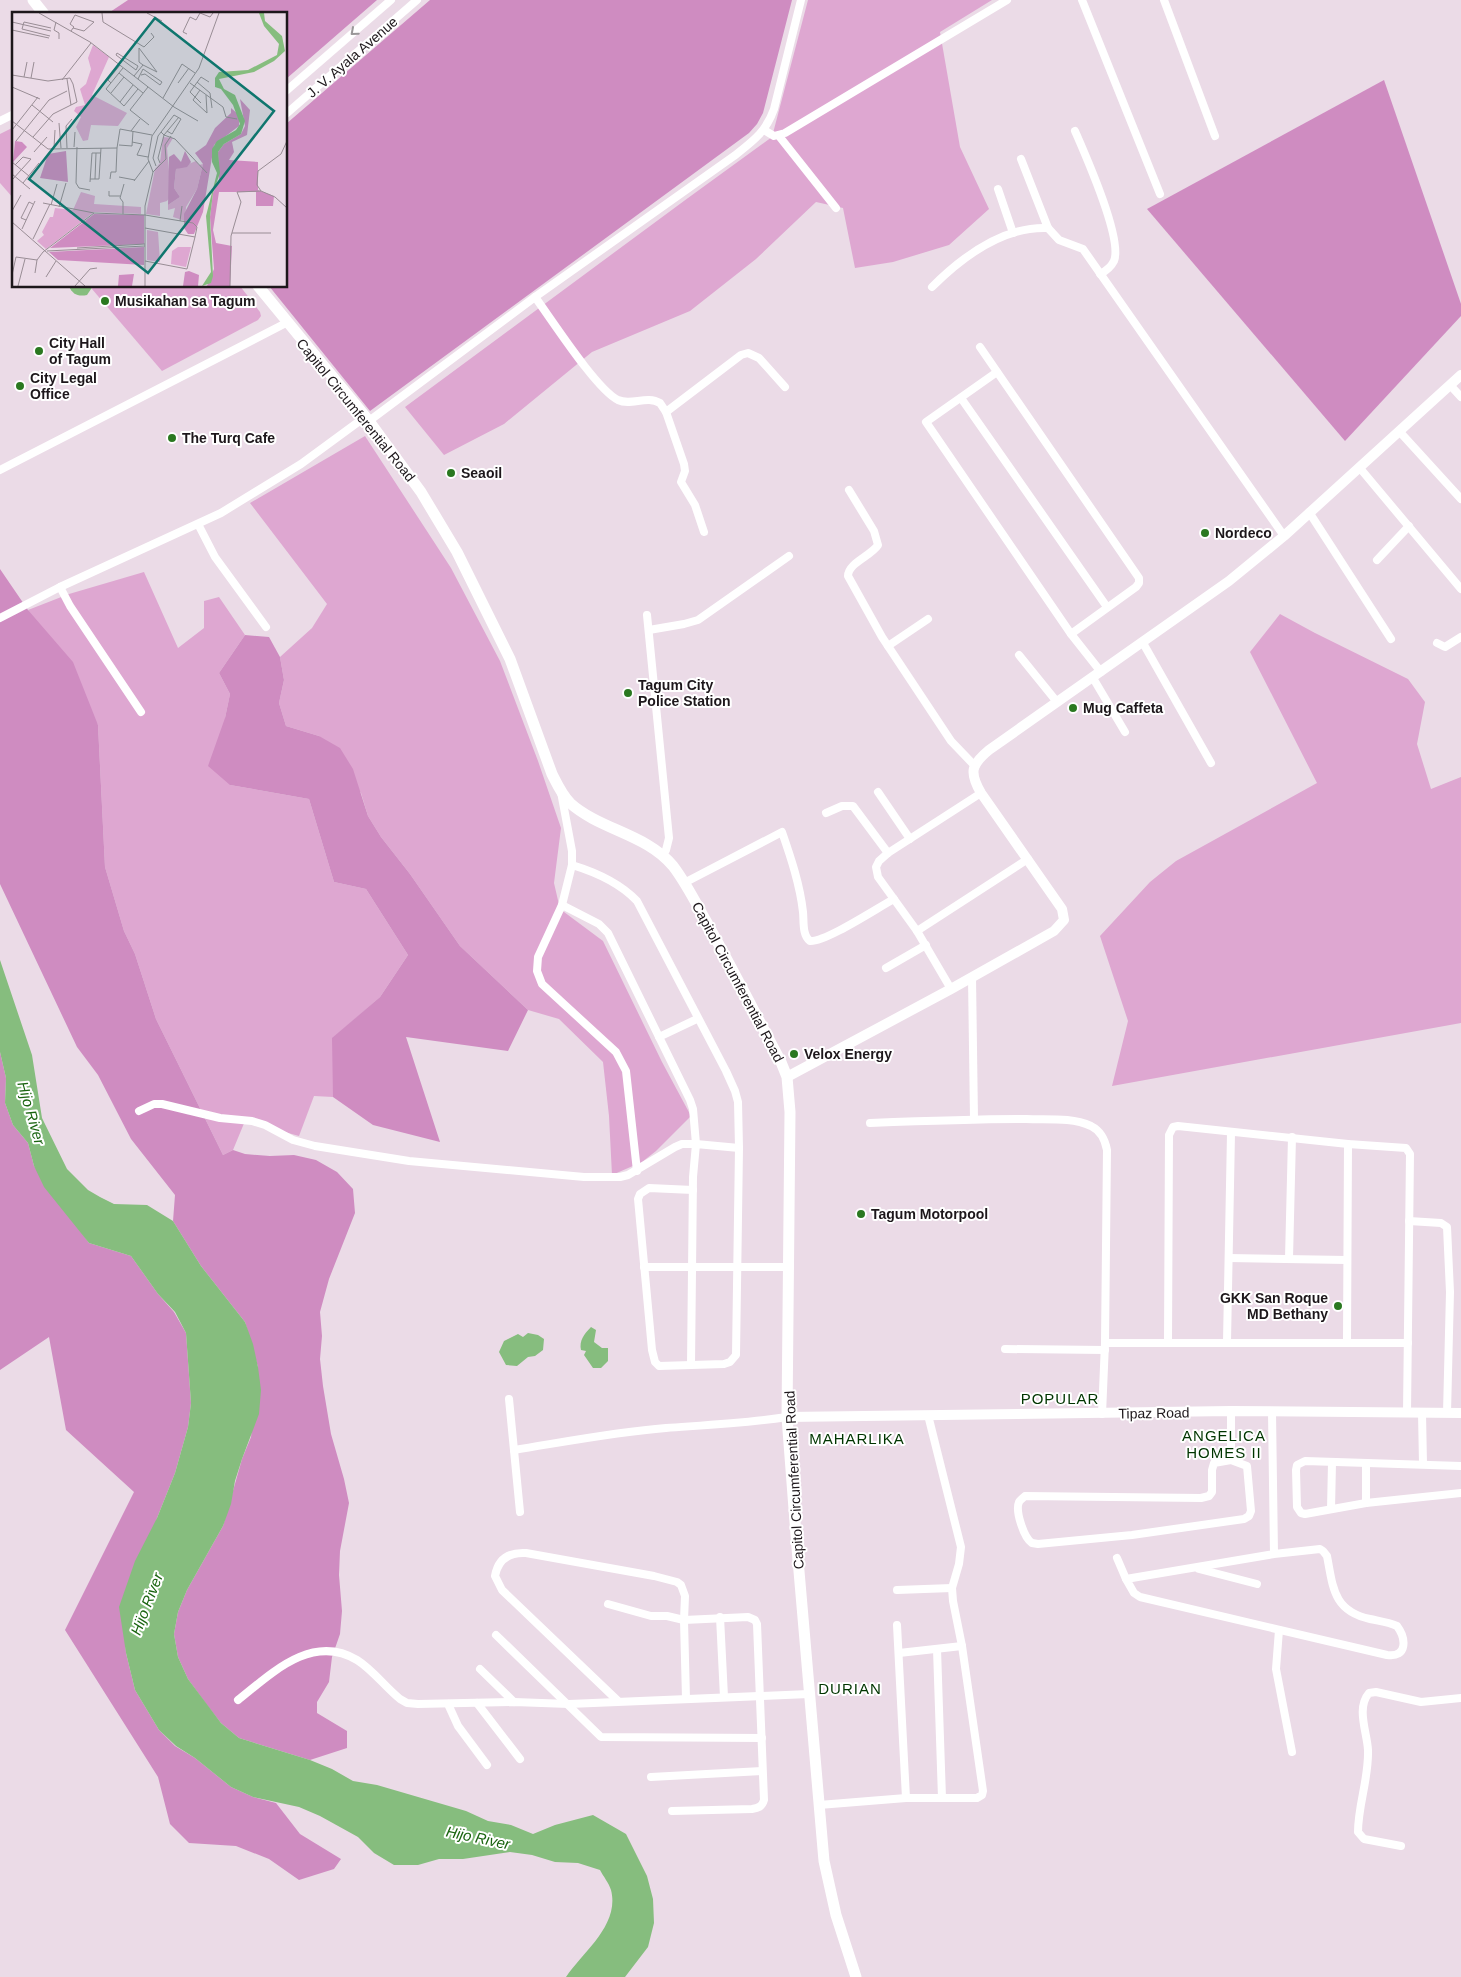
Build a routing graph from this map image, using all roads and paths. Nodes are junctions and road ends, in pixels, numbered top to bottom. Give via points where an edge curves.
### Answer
1 (33, 0) edge
2 (391, 0) edge
3 (417, 0) edge
4 (802, 0) edge
5 (1008, 0) edge
6 (1082, 0) edge
7 (1164, 0) edge
8 (42, 12) edge
9 (288, 89) edge
10 (288, 112) edge
11 (12, 115) edge
12 (0, 121) edge
13 (764, 130) junction
14 (1075, 131) dead end
15 (779, 136) junction
16 (1215, 136) dead end
17 (1021, 159) dead end
18 (998, 188) dead end
19 (1160, 194) dead end
20 (836, 208) dead end
21 (1048, 228) junction
22 (1014, 233) junction
23 (1100, 274) junction
24 (932, 287) dead end
25 (260, 288) edge
26 (535, 297) junction
27 (286, 322) junction
28 (980, 347) dead end
29 (997, 372) junction
30 (1461, 375) edge
31 (1450, 385) junction
32 (785, 387) dead end
33 (1461, 397) edge
34 (961, 398) junction
35 (666, 412) junction
36 (367, 419) junction
37 (1399, 431) junction
38 (1359, 467) junction
39 (0, 470) edge
40 (849, 490) dead end
41 (1461, 499) edge
42 (1309, 512) junction
43 (198, 524) junction
44 (1409, 526) junction
45 (704, 532) dead end
46 (1284, 536) junction
47 (789, 556) dead end
48 (1377, 560) dead end
49 (60, 587) junction
50 (1461, 589) edge
51 (1107, 607) junction
52 (647, 615) dead end
53 (0, 618) edge
54 (928, 619) dead end
55 (266, 627) dead end
56 (649, 630) junction
57 (1071, 634) junction
58 (1461, 637) edge
59 (1391, 639) dead end
60 (1142, 643) junction
61 (1438, 643) dead end
62 (888, 646) junction
63 (1019, 655) dead end
64 (1097, 675) junction
65 (1057, 702) junction
66 (141, 712) dead end
67 (1125, 732) dead end
68 (1211, 763) dead end
69 (974, 765) junction
70 (560, 791) junction
71 (878, 792) dead end
72 (981, 793) junction
73 (826, 813) dead end
74 (910, 839) junction
75 (888, 853) junction
76 (662, 856) junction
77 (1028, 859) junction
78 (572, 865) junction
79 (684, 882) junction
80 (894, 899) junction
81 (562, 905) junction
82 (917, 931) junction
83 (926, 945) junction
84 (886, 968) dead end
85 (972, 977) junction
86 (951, 989) junction
87 (697, 1019) junction
88 (659, 1038) junction
89 (787, 1077) junction
90 (139, 1111) dead end
91 (974, 1119) junction
92 (870, 1123) dead end
93 (1231, 1133) junction
94 (1292, 1137) junction
95 (696, 1144) junction
96 (1348, 1144) junction
97 (740, 1148) junction
98 (637, 1171) junction
99 (693, 1190) junction
100 (1409, 1221) junction
101 (1229, 1258) junction
102 (1289, 1258) junction
103 (1346, 1260) junction
104 (692, 1266) junction
105 (644, 1267) junction
106 (736, 1267) junction
107 (790, 1267) junction
108 (1168, 1342) junction
109 (1227, 1342) junction
110 (1347, 1343) junction
111 (1408, 1343) junction
112 (1105, 1347) junction
113 (1006, 1349) dead end
114 (691, 1365) junction
115 (509, 1400) dead end
116 (1231, 1411) junction
117 (1272, 1412) junction
118 (1407, 1413) junction
119 (1447, 1413) junction
120 (1461, 1413) edge
121 (1102, 1414) junction
122 (1422, 1414) junction
123 (928, 1415) junction
124 (788, 1416) junction
125 (514, 1450) junction
126 (1231, 1460) junction
127 (1332, 1463) junction
128 (1366, 1464) junction
129 (1423, 1464) junction
130 (1461, 1466) edge
131 (1461, 1492) edge
132 (1366, 1502) junction
133 (1332, 1509) junction
134 (520, 1512) dead end
135 (1274, 1554) junction
136 (1117, 1558) dead end
137 (1198, 1568) junction
138 (1126, 1579) junction
139 (1257, 1584) dead end
140 (952, 1588) junction
141 (897, 1590) dead end
142 (608, 1604) dead end
143 (720, 1617) junction
144 (684, 1620) junction
145 (896, 1625) dead end
146 (1279, 1630) junction
147 (496, 1635) dead end
148 (962, 1646) junction
149 (937, 1649) junction
150 (899, 1654) junction
151 (480, 1669) dead end
152 (809, 1694) junction
153 (761, 1696) junction
154 (724, 1697) junction
155 (1461, 1698) edge
156 (686, 1699) junction
157 (238, 1700) dead end
158 (618, 1701) junction
159 (514, 1702) junction
160 (477, 1703) junction
161 (448, 1704) junction
162 (569, 1704) junction
163 (762, 1738) junction
164 (1292, 1752) dead end
165 (520, 1759) dead end
166 (487, 1765) dead end
167 (762, 1771) junction
168 (651, 1777) dead end
169 (906, 1798) junction
170 (942, 1798) junction
171 (819, 1805) junction
172 (672, 1811) dead end
173 (1401, 1846) dead end
174 (856, 1977) edge

1 - 8 main road
2 -> 9 street, J. V. Ayala Avenue
3 - 10 street, J. V. Ayala Avenue
4 - 13 street via 774,109
5 - 15 street
6 - 19 street
7 - 16 street
11 - 12 street
13 - 15 street
13 - 26 street via 734,156
14 - 23 street via 1106,210 1114,241 1115,260
15 - 20 street
17 - 21 street
18 - 22 street
21 - 22 street
21 - 23 street via 1059,240 1083,249
22 - 24 street via 967,256
23 - 46 street
25 - 27 main road, Capitol Circumferential Road
26 - 35 street via 606,392 625,403 656,401
26 - 36 street
27 - 36 main road, Capitol Circumferential Road
27 - 39 street
28 - 29 street
29 - 34 street
29 - 51 street via 1136,573 1139,583 1136,587
30 - 31 street
31 - 33 street
31 - 37 street
32 - 35 street via 759,358 748,353
34 - 51 street
34 - 57 street via 926,422
35 - 45 street via 684,464 681,482 695,505
36 - 43 street via 270,485
36 - 70 main road, Capitol Circumferential Road via 421,492 462,561 510,659
37 - 38 street
37 - 41 street
38 - 42 street
38 - 44 street
40 - 62 street via 874,531 878,545 849,569 848,576
42 - 46 street
42 - 59 street
43 - 49 street
43 - 55 street via 215,557
44 - 48 street
44 - 50 street
46 - 60 street via 1229,581
47 - 56 street via 698,620
49 - 53 street
49 - 66 street
51 - 57 street
52 - 56 street
54 - 62 street
56 - 76 street via 669,838
57 - 64 street
58 - 61 street via 1445,647
60 - 64 street
60 - 68 street
62 - 69 street via 952,741
63 - 65 street
64 - 65 street
64 - 67 street
65 - 69 street via 989,750
69 - 72 street via 975,783
70 - 76 main road, Capitol Circumferential Road via 582,812
70 - 78 street
71 - 74 street
72 - 74 street
72 - 77 street
73 - 75 street via 848,804 853,806
74 - 75 street
75 - 80 street via 879,861 876,872
76 - 79 main road, Capitol Circumferential Road
77 - 82 street
77 - 85 street via 1062,909 1064,920 1054,931
78 - 81 street
78 - 87 street via 627,891 637,901
79 - 80 street via 782,832 798,886 805,936 810,941 836,932
79 - 89 main road, Capitol Circumferential Road
80 - 82 street
81 - 88 street via 604,927
81 - 98 street via 538,957 537,971 542,984 616,1052 626,1071
82 - 83 street
83 - 84 street
83 - 86 street
85 - 86 street
85 - 91 street
86 - 89 street
87 - 88 street
87 - 97 street via 735,1091
88 - 95 street via 690,1100
89 - 107 main road, Capitol Circumferential Road
90 - 98 street via 162,1104 258,1123 293,1140 315,1146 410,1161 584,1177 620,1177
91 - 92 street
91 - 112 street via 1063,1120 1080,1122 1102,1134 1107,1150
93 - 94 street
93 - 101 street
93 - 108 street via 1178,1126 1170,1130
94 - 96 street
94 - 102 street
95 - 97 street
95 - 98 street via 675,1147
95 - 99 street
96 - 100 street via 1409,1150
96 - 103 street
97 - 106 street
99 - 104 street
99 - 105 street via 649,1188 640,1194
100 - 111 street
100 - 119 street via 1441,1223 1447,1227 1450,1292
101 - 102 street
101 - 109 street
102 - 103 street
103 - 110 street
104 - 105 street
104 - 106 street
104 - 114 street
105 - 114 street via 655,1362 664,1367
106 - 107 street
106 - 114 street via 734,1359 724,1364
107 - 124 main road, Capitol Circumferential Road
108 - 109 street
108 - 112 street
109 - 110 street
110 - 111 street
111 - 118 street
112 - 113 street
112 - 121 street
115 - 125 street
116 - 117 street, Tipaz Road
116 - 121 street, Tipaz Road
116 - 126 street
117 - 118 street, Tipaz Road
117 - 135 street
118 - 122 street, Tipaz Road
119 - 120 street, Tipaz Road
119 - 122 street, Tipaz Road
121 - 123 street, Tipaz Road
122 - 129 street
123 - 124 street, Tipaz Road
123 - 140 street via 961,1547
124 - 125 street via 739,1424 665,1428
124 - 152 main road, Capitol Circumferential Road
125 - 134 street
126 - 126 street via 1214,1464 1212,1492 1201,1498 1025,1496 1018,1507 1024,1534 1032,1543 1038,1544 1244,1519 1251,1510 1249,1469 1244,1463
127 - 128 street
127 - 133 street
127 - 133 street via 1305,1461 1297,1465 1296,1470 1298,1510 1305,1514
128 - 129 street
128 - 132 street
129 - 130 street
131 - 132 street
132 - 133 street
135 - 137 street
135 - 146 street via 1323,1550 1336,1597 1358,1616 1396,1626 1402,1637 1403,1649 1395,1656 1387,1655
136 - 138 street
137 - 138 street
137 - 139 street
138 - 146 street via 1140,1598
140 - 141 street
140 - 148 street
142 - 144 street via 651,1616
143 - 144 street
143 - 153 street via 755,1620
143 - 154 street
144 - 156 street
144 - 158 street via 686,1596 677,1582 526,1552 510,1555 501,1561 495,1576 502,1590
145 - 150 street
146 - 164 street via 1276,1669
147 - 162 street
148 - 149 street
148 - 170 street via 983,1791 977,1798
149 - 150 street
149 - 170 street
150 - 169 street
151 - 159 street
152 - 153 street
152 - 171 main road, Capitol Circumferential Road
153 - 154 street
153 - 163 street
154 - 156 street
155 - 173 street via 1421,1702 1376,1692 1366,1697 1363,1705 1368,1766 1358,1832 1364,1839
156 - 158 street
157 - 161 street via 298,1656 330,1651 357,1660 407,1703
158 - 162 street
159 - 160 street
159 - 162 street
160 - 161 street
160 - 165 street
161 - 166 street via 458,1726
162 - 163 street via 601,1737
163 - 167 street
167 - 168 street
167 - 172 street via 764,1800 759,1808
169 - 170 street
169 - 171 street
171 - 174 main road, Capitol Circumferential Road via 824,1861 836,1915

